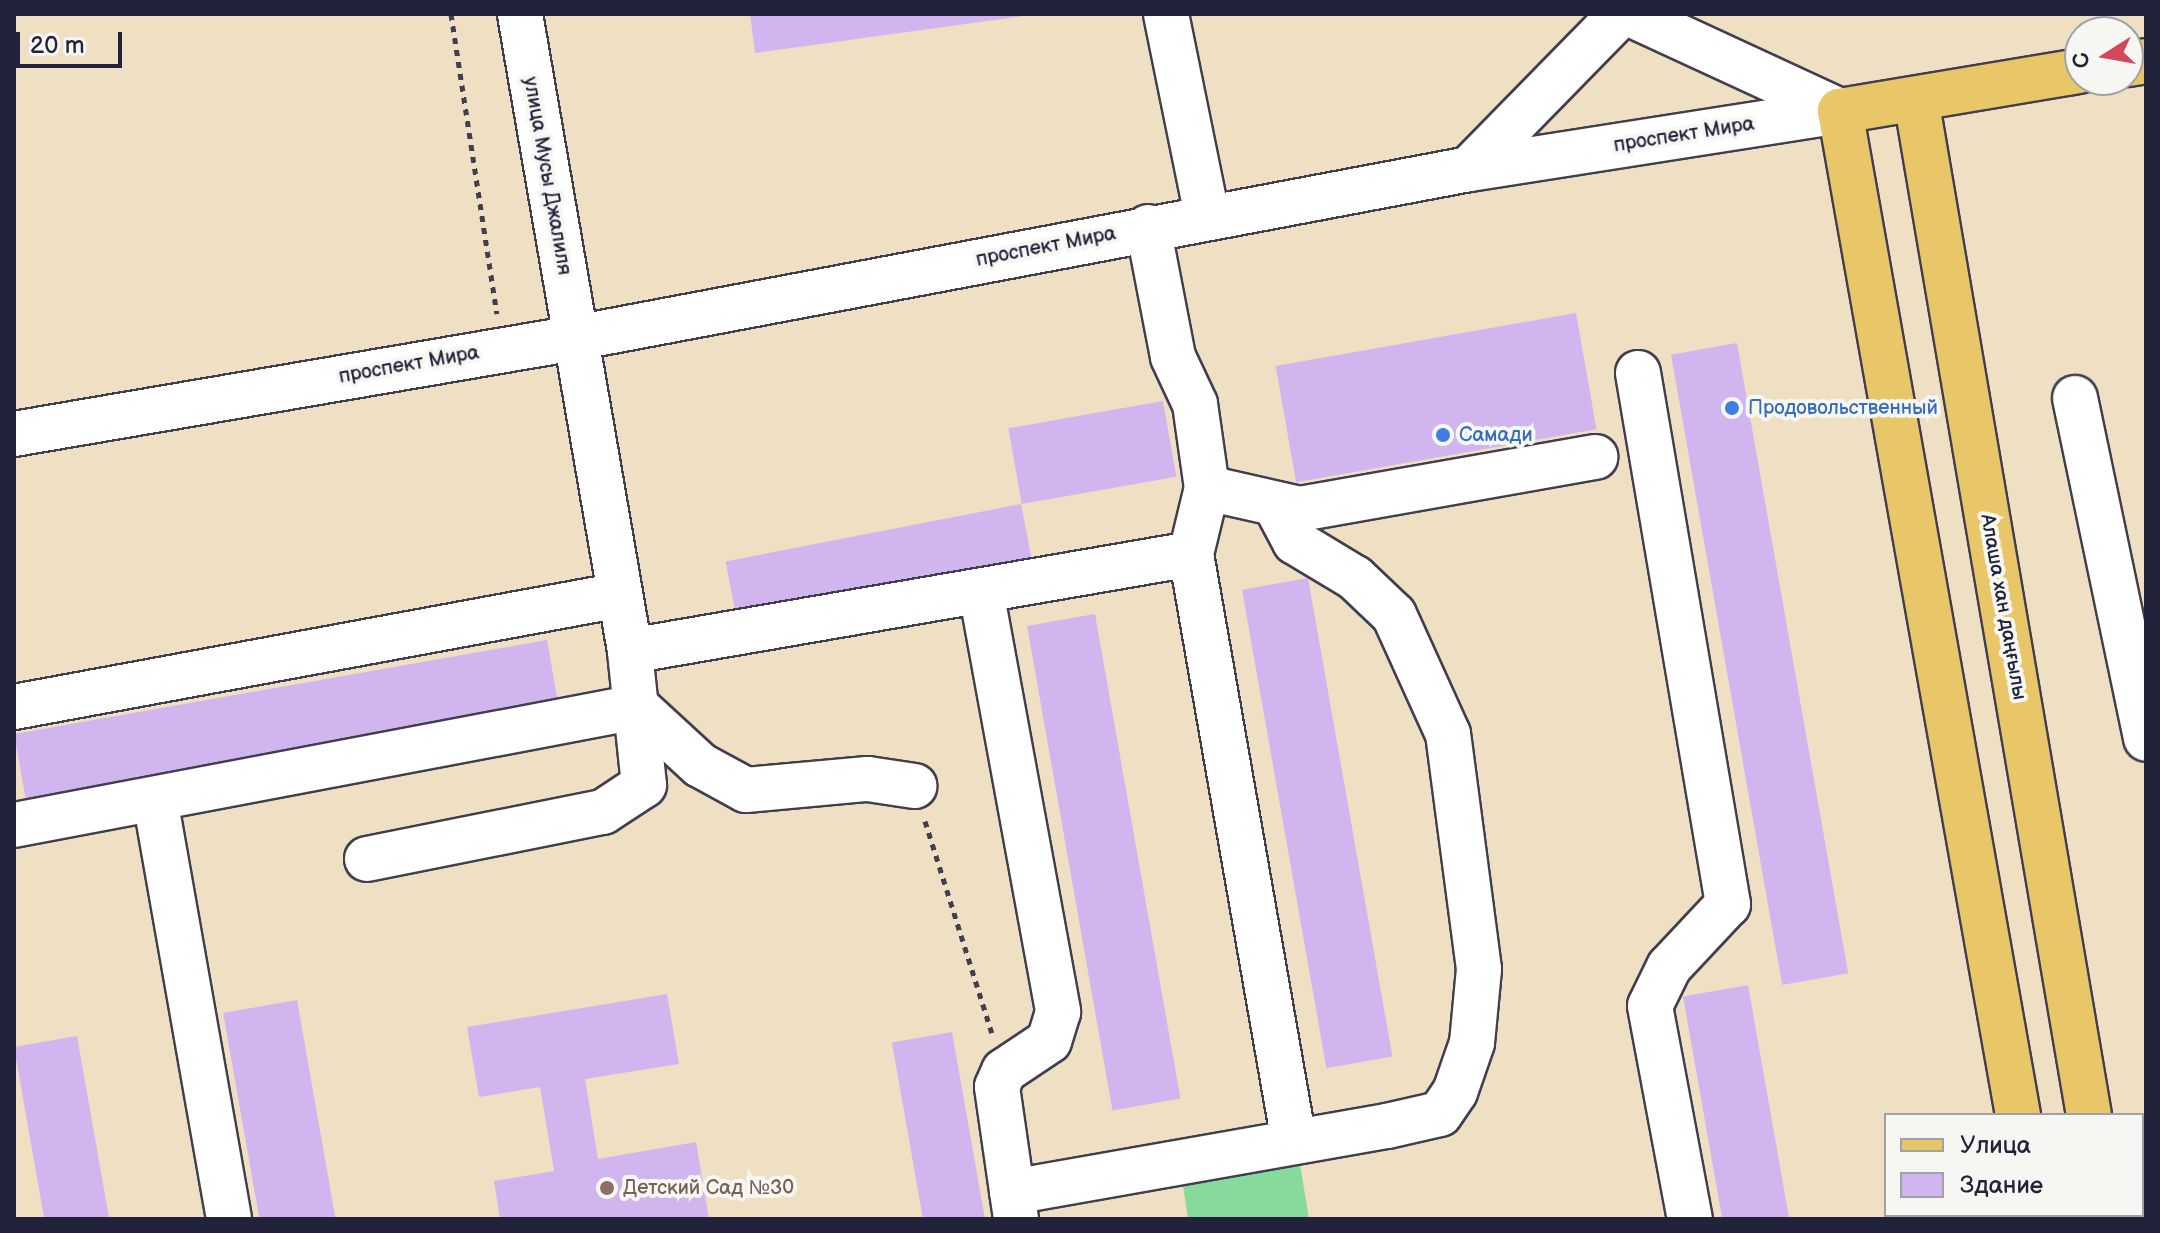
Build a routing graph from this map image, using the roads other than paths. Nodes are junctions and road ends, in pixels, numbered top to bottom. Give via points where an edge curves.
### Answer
1 (520, 14) edge
2 (1166, 14) edge
3 (1621, 14) edge
4 (1630, 14) edge
5 (2064, 74) edge
6 (1916, 99) junction
7 (1840, 111) junction
8 (1469, 169) junction
9 (1207, 216) junction
10 (1148, 227) junction
11 (575, 338) junction
12 (1638, 373) dead end
13 (2075, 398) dead end
14 (14, 434) edge
15 (1595, 457) dead end
16 (1207, 488) junction
17 (1277, 508) junction
18 (1191, 554) junction
19 (981, 591) junction
20 (620, 595) junction
21 (630, 651) junction
22 (14, 707) edge
23 (637, 707) junction
24 (2146, 739) edge
25 (914, 786) road end
26 (155, 799) junction
27 (14, 825) edge
28 (367, 859) dead end
29 (2018, 1113) edge
30 (2089, 1113) edge
31 (1294, 1142) junction
32 (1014, 1206) edge
33 (229, 1219) edge
34 (1690, 1219) edge

1 - 11 street, улица Мусы Джалиля
2 - 9 street
3 - 8 street
4 - 7 street
5 - 6 main road, проспект Мира
6 - 7 main road, проспект Мира
6 - 30 main road, Алаша хан даңғылы
7 - 8 street, проспект Мира
7 - 29 main road
8 - 9 street, проспект Мира
9 - 10 street, проспект Мира
10 - 11 street, проспект Мира
10 - 16 street via 1173,357 1195,404
11 - 14 street, проспект Мира
11 - 20 street, улица Мусы Джалиля
12 - 34 street via 1728,904 1664,974 1650,1006
13 - 24 street
15 - 17 street
16 - 17 street
16 - 18 street
17 - 31 street via 1295,542 1355,578 1394,615 1448,734 1479,969 1472,1043 1440,1114
18 - 19 street
18 - 31 street
19 - 21 street
19 - 32 street via 1058,1012 1049,1041 1004,1071 997,1087
20 - 21 street, улица Мусы Джалиля
20 - 22 street
21 - 23 street, улица Мусы Джалиля
23 - 25 street via 700,765 746,790 868,779
23 - 26 street
23 - 28 street, улица Мусы Джалиля via 644,785 635,797 603,812
26 - 27 street
26 - 33 street
31 - 32 street

